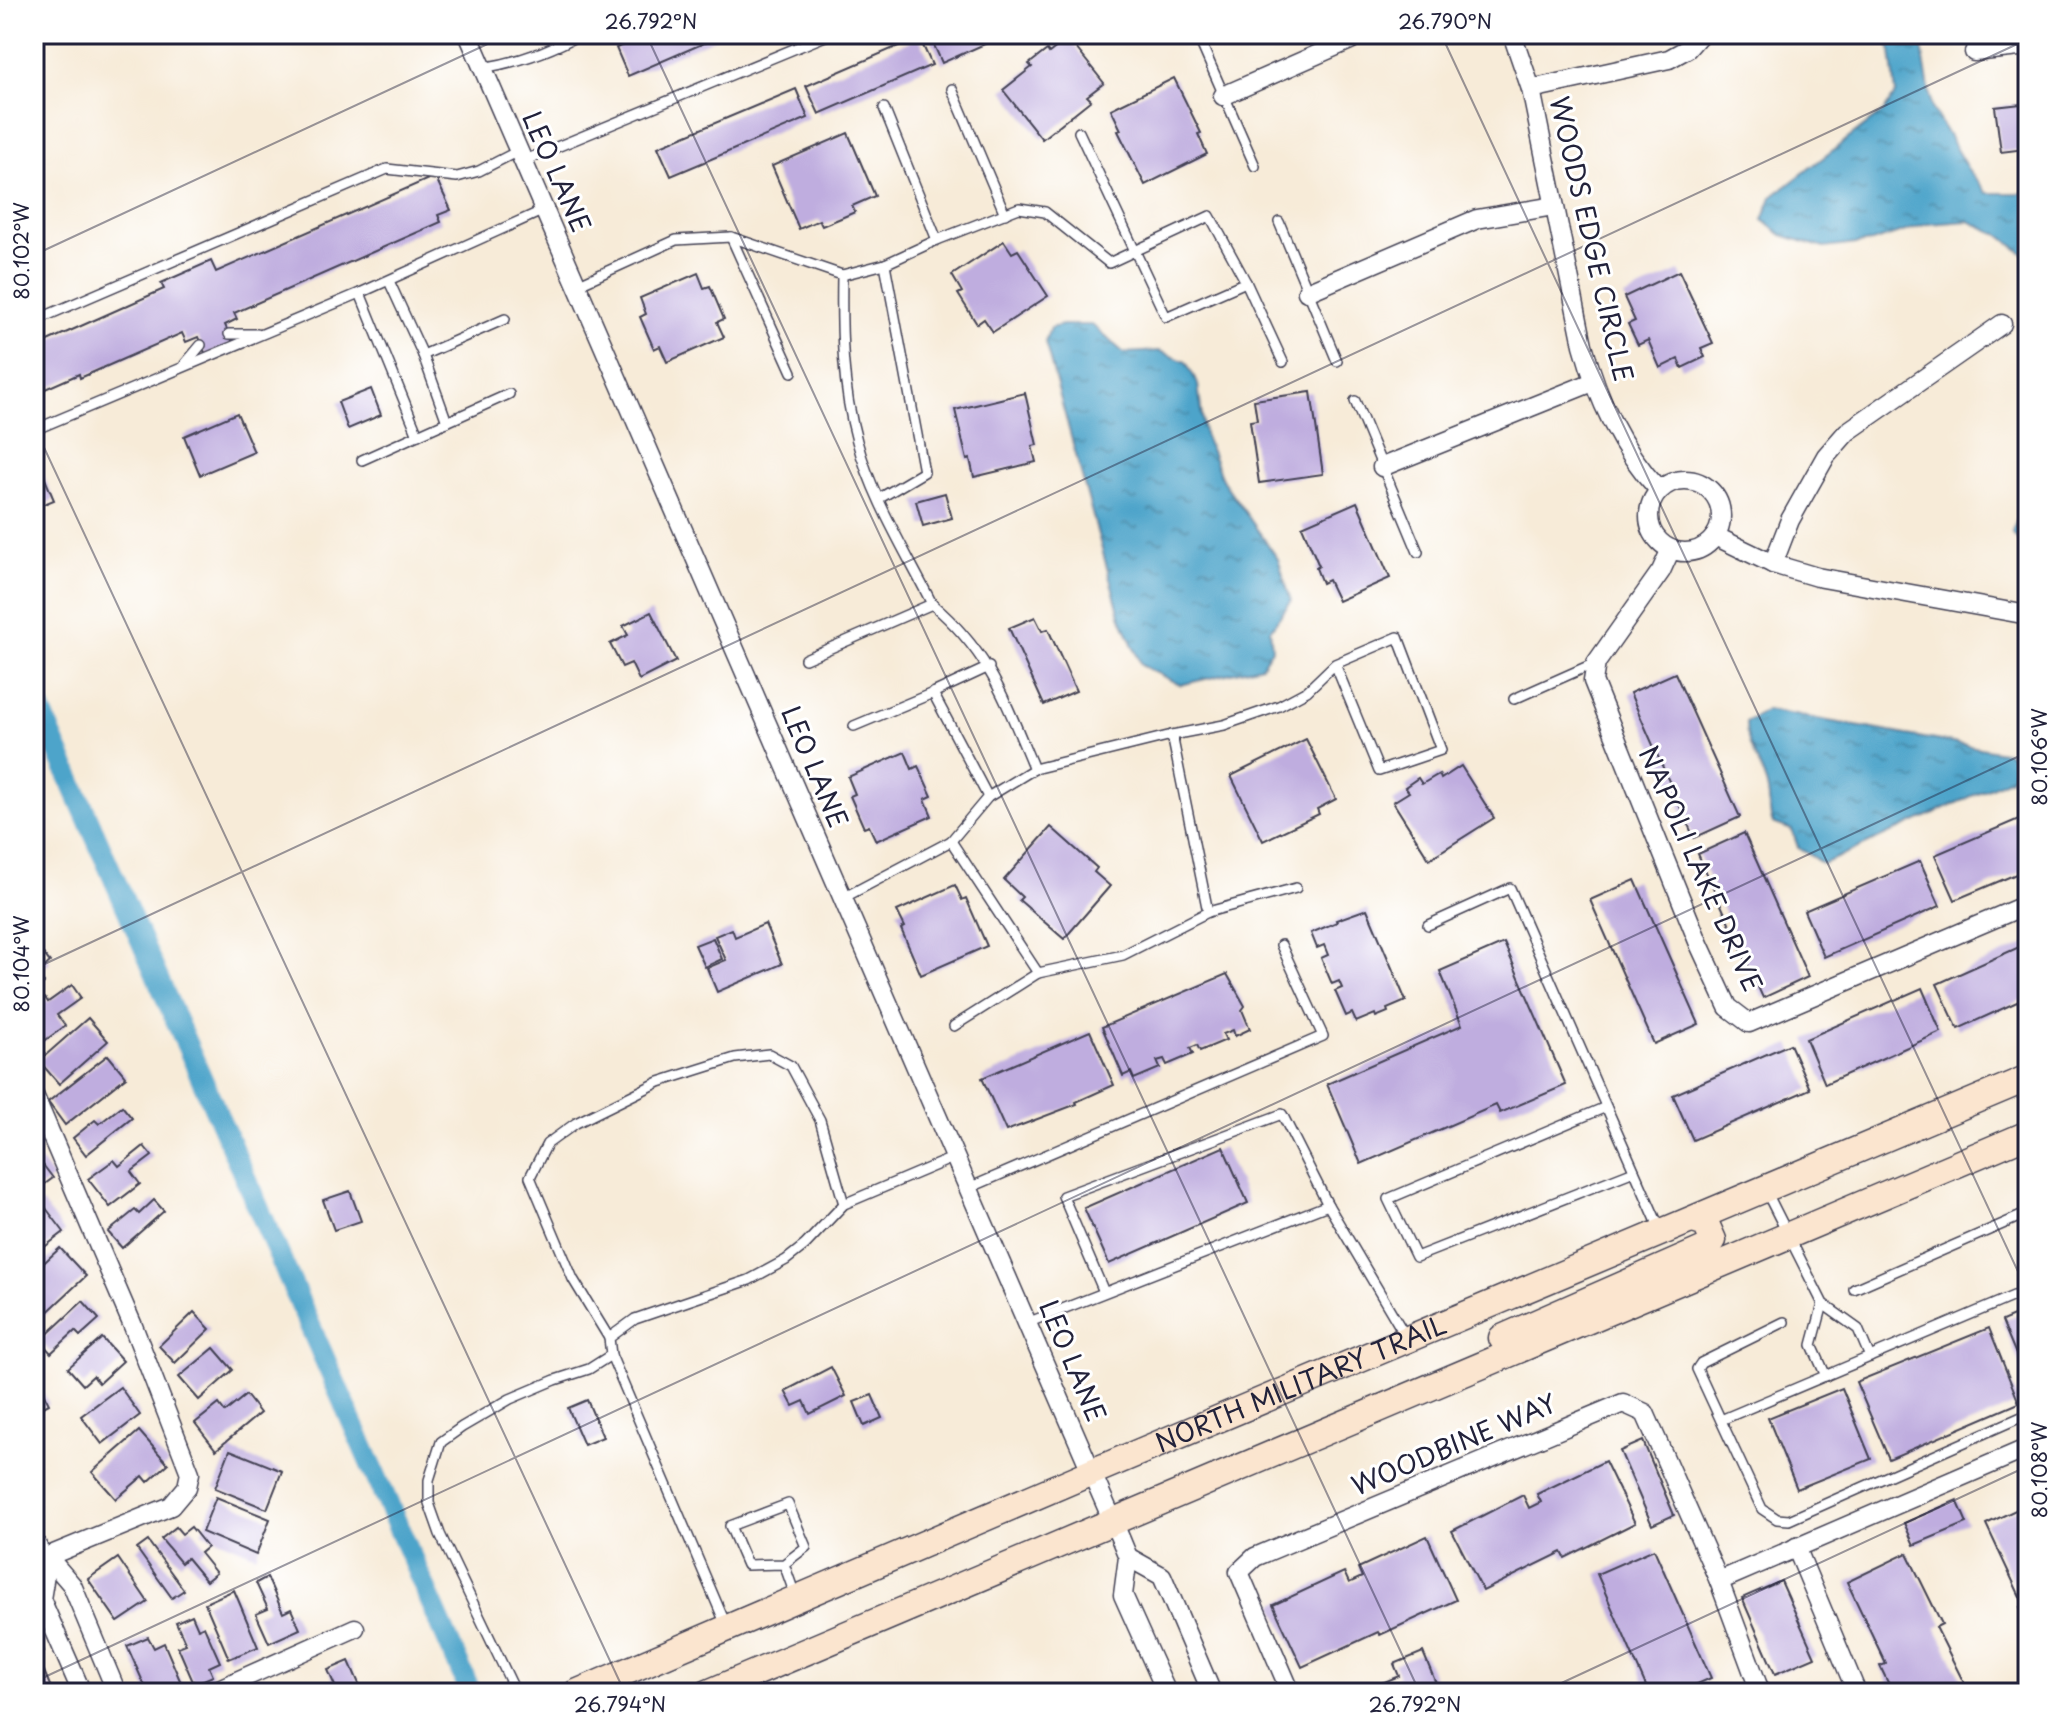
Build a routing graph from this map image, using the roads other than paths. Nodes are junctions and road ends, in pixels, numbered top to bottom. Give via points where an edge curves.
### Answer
1 (468, 34) edge
2 (580, 34) edge
3 (830, 34) edge
4 (1197, 34) edge
5 (1364, 34) edge
6 (1512, 34) edge
7 (1700, 34) edge
8 (2028, 46) edge
9 (1974, 52) dead end
10 (482, 68) junction
11 (952, 89) dead end
12 (1531, 89) junction
13 (1223, 96) junction
14 (884, 108) dead end
15 (1079, 132) dead end
16 (521, 156) junction
17 (1255, 166) dead end
18 (1554, 206) junction
19 (544, 210) junction
20 (1005, 214) junction
21 (1279, 222) dead end
22 (731, 237) junction
23 (937, 240) junction
24 (1135, 252) junction
25 (885, 264) junction
26 (842, 275) junction
27 (389, 281) junction
28 (1246, 282) junction
29 (577, 285) junction
30 (1307, 292) junction
31 (360, 293) junction
32 (505, 319) dead end
33 (34, 321) edge
34 (2002, 324) dead end
35 (229, 334) dead end
36 (261, 334) junction
37 (201, 345) dead end
38 (423, 355) junction
39 (1337, 361) dead end
40 (1283, 362) dead end
41 (181, 368) junction
42 (792, 372) dead end
43 (1593, 382) junction
44 (509, 394) dead end
45 (1355, 401) dead end
46 (447, 422) junction
47 (34, 430) edge
48 (418, 435) junction
49 (362, 460) dead end
50 (1382, 467) junction
51 (1659, 490) junction
52 (880, 498) junction
53 (1715, 536) junction
54 (1671, 549) junction
55 (1418, 552) dead end
56 (1773, 564) junction
57 (932, 604) junction
58 (2028, 615) edge
59 (805, 659) dead end
60 (1596, 663) junction
61 (1335, 664) junction
62 (989, 667) junction
63 (933, 693) junction
64 (1514, 699) dead end
65 (854, 726) dead end
66 (1172, 735) junction
67 (1034, 769) junction
68 (988, 797) junction
69 (951, 841) junction
70 (1296, 888) dead end
71 (843, 898) junction
72 (2028, 904) edge
73 (1208, 912) junction
74 (1428, 925) dead end
75 (1281, 945) dead end
76 (1038, 973) junction
77 (954, 1026) dead end
78 (2028, 1078) edge
79 (34, 1095) edge
80 (1606, 1107) junction
81 (2028, 1134) edge
82 (955, 1157) junction
83 (1634, 1171) junction
84 (969, 1188) junction
85 (1765, 1189) junction
86 (844, 1204) junction
87 (1328, 1205) junction
88 (2028, 1213) edge
89 (1693, 1220) junction
90 (1662, 1233) junction
91 (1788, 1235) junction
92 (1854, 1289) dead end
93 (2028, 1290) edge
94 (1104, 1292) junction
95 (1823, 1304) junction
96 (1784, 1322) dead end
97 (1027, 1323) junction
98 (609, 1338) junction
99 (1407, 1340) junction
100 (611, 1355) junction
101 (1870, 1357) junction
102 (1826, 1376) junction
103 (1384, 1405) junction
104 (2028, 1414) edge
105 (1721, 1420) junction
106 (2028, 1448) edge
107 (1092, 1472) junction
108 (1113, 1520) junction
109 (34, 1530) edge
110 (1796, 1547) junction
111 (1128, 1557) junction
112 (41, 1560) edge
113 (784, 1564) junction
114 (1719, 1581) junction
115 (797, 1599) junction
116 (355, 1628) dead end
117 (727, 1628) junction
118 (1758, 1686) dead end
119 (82, 1693) edge
120 (117, 1693) edge
121 (210, 1693) edge
122 (516, 1693) edge
123 (576, 1693) edge
124 (708, 1693) edge
125 (1167, 1693) edge
126 (1212, 1693) edge
127 (1291, 1693) edge
128 (1857, 1693) edge

1 - 10 street, LEO LANE
2 - 10 lane via 515,62
3 - 16 lane
4 - 13 lane
5 - 13 street
6 - 12 street, WOODS EDGE CIRCLE
7 - 12 street via 1669,59
8 - 9 street
10 - 16 street, LEO LANE
11 - 20 lane
12 - 18 street, WOODS EDGE CIRCLE
13 - 17 lane
14 - 23 lane
15 - 24 lane
16 - 19 street, LEO LANE
16 - 33 lane via 457,177 387,169
18 - 30 street via 1477,219
18 - 43 street, WOODS EDGE CIRCLE
19 - 27 lane
19 - 29 street, LEO LANE
20 - 23 lane
20 - 24 lane via 1019,208 1045,212 1109,263
21 - 30 lane
22 - 26 lane
22 - 29 lane via 676,240
22 - 42 lane
23 - 25 lane
24 - 28 lane via 1210,216
24 - 28 lane via 1166,317
25 - 26 lane
25 - 52 lane via 924,472
26 - 52 lane via 841,342 857,442
27 - 31 lane
27 - 38 lane
28 - 40 lane
29 - 71 street, LEO LANE
30 - 39 lane
31 - 36 lane
31 - 48 lane
32 - 38 lane
34 - 56 street via 1847,432 1826,456 1790,520
35 - 36 lane
36 - 41 lane
37 - 41 lane
38 - 46 lane
41 - 47 lane
43 - 50 street
43 - 51 street, WOODS EDGE CIRCLE via 1628,451
44 - 46 lane
45 - 50 lane
46 - 48 lane
48 - 49 lane
50 - 55 lane
51 - 53 street via 1688,479 1708,487 1721,516
51 - 54 street via 1649,507 1650,527
52 - 57 lane
53 - 54 street via 1691,552
53 - 56 street
54 - 60 street
56 - 58 street via 1817,577
57 - 59 lane
57 - 62 lane via 959,627
60 - 64 lane
60 - 72 street, NAPOLI LAKE DRIVE via 1593,681 1600,701 1699,944 1728,1007 1749,1023
61 - 61 lane via 1398,637 1441,750 1379,771
61 - 66 lane via 1307,691 1279,706
62 - 63 lane
62 - 67 lane
63 - 65 lane
63 - 68 lane
66 - 67 lane
66 - 73 lane
67 - 68 lane
68 - 69 lane
69 - 71 lane
69 - 76 lane
70 - 73 lane
71 - 82 street, LEO LANE
73 - 76 lane via 1123,955
74 - 80 lane via 1510,888
75 - 84 lane via 1323,1036
76 - 77 lane
78 - 85 main road, NORTH MILITARY TRAIL
79 - 112 street via 190,1473 187,1487 171,1506
80 - 83 lane
80 - 83 lane via 1388,1199 1416,1257
81 - 91 main road, NORTH MILITARY TRAIL
82 - 84 street, LEO LANE
82 - 86 lane
83 - 90 lane
84 - 97 street, LEO LANE
85 - 89 main road, NORTH MILITARY TRAIL
85 - 91 lane
86 - 98 lane via 786,1260 749,1280 635,1319
86 - 98 lane via 820,1120 791,1066 769,1054 735,1058 659,1082 576,1123 547,1144 530,1177 573,1279
87 - 94 lane
87 - 94 lane via 1282,1114 1063,1196
87 - 99 lane
88 - 92 lane
89 - 90 main road, NORTH MILITARY TRAIL
89 - 103 main road via 1706,1224 1713,1240 1707,1248 1480,1349
90 - 99 main road, NORTH MILITARY TRAIL
91 - 95 lane
91 - 103 main road, NORTH MILITARY TRAIL
93 - 101 lane
94 - 97 lane
95 - 101 lane via 1858,1329
95 - 102 lane via 1812,1345
96 - 105 lane via 1697,1369
97 - 107 street, LEO LANE
98 - 100 lane
99 - 107 main road, NORTH MILITARY TRAIL
100 - 117 lane
100 - 122 lane via 589,1369 510,1399 462,1427 441,1442 429,1480 429,1503 440,1534
101 - 102 lane
102 - 105 lane
103 - 108 main road, NORTH MILITARY TRAIL
104 - 105 lane via 1789,1520 1762,1509
106 - 110 street
107 - 108 street, LEO LANE
107 - 115 main road, NORTH MILITARY TRAIL
108 - 111 street, LEO LANE
108 - 124 main road, NORTH MILITARY TRAIL
109 - 112 lane
110 - 114 street
110 - 128 street
111 - 125 street via 1123,1595
111 - 126 street via 1162,1576
112 - 119 street via 41,1599
112 - 120 street via 72,1585
113 - 113 lane via 806,1547 788,1504 730,1526 747,1565
113 - 115 lane
114 - 118 street, WOODBINE WAY
114 - 127 street, WOODBINE WAY via 1645,1413 1623,1403 1255,1557 1239,1572
115 - 117 main road, NORTH MILITARY TRAIL
116 - 121 street
117 - 123 main road, NORTH MILITARY TRAIL

